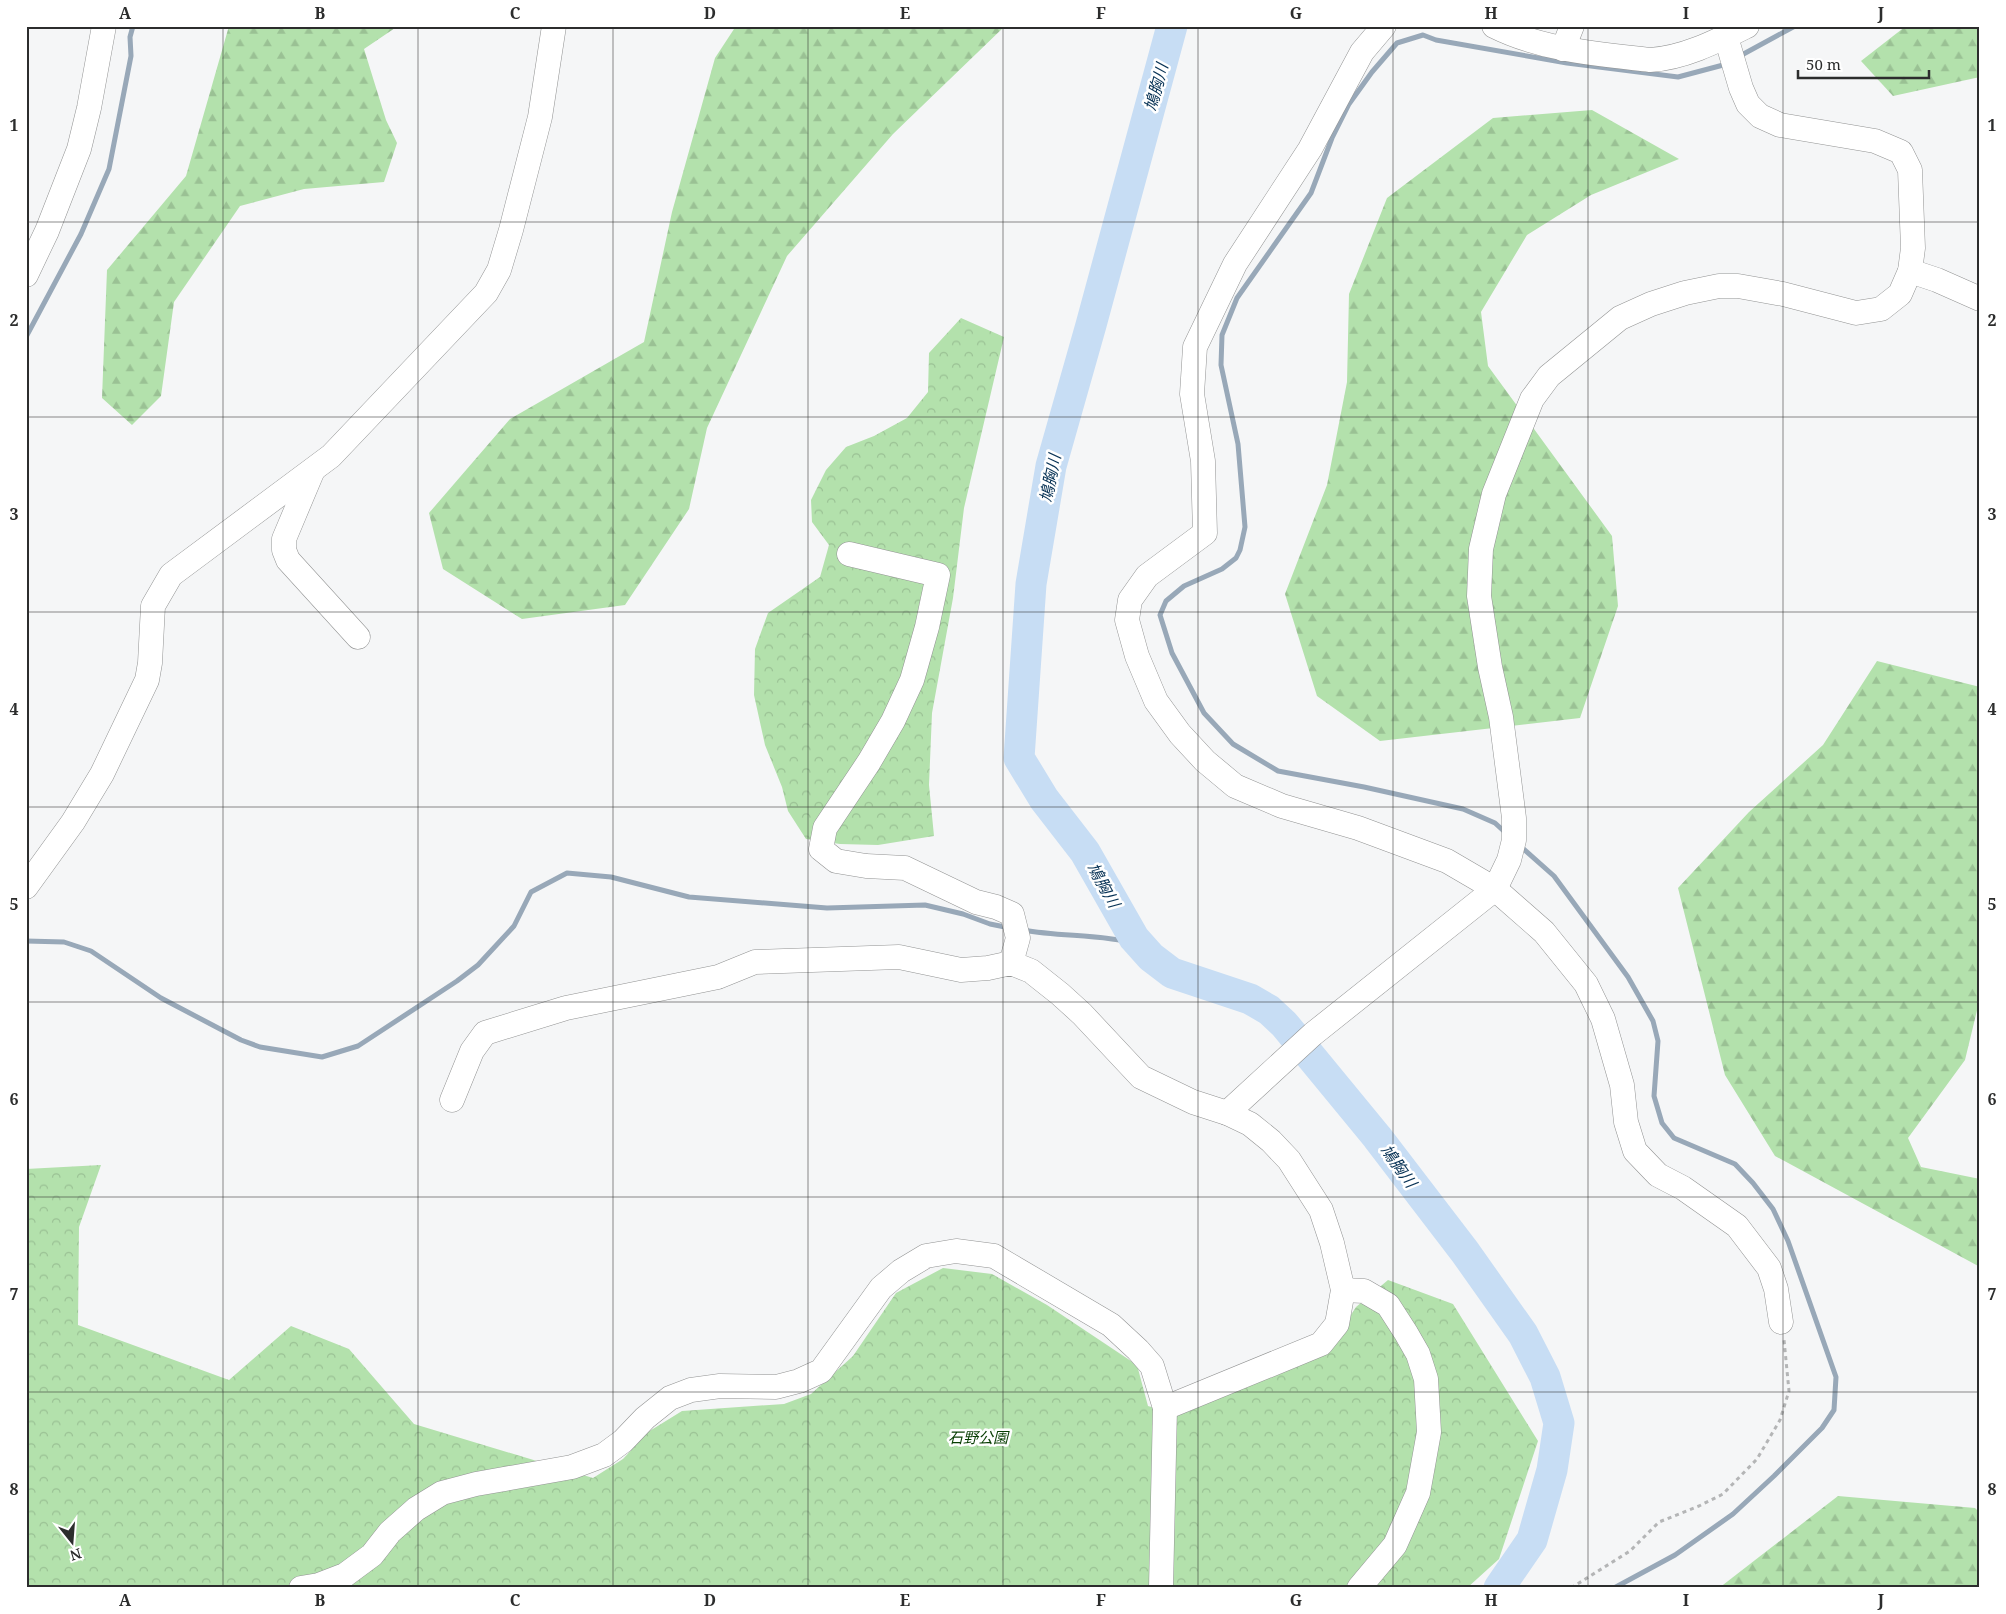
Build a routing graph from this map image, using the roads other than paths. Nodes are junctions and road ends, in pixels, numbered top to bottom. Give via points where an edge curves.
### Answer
1 (104, 26) edge
2 (554, 26) edge
3 (1384, 26) edge
4 (1494, 26) edge
5 (1572, 26) edge
6 (1747, 26) edge
7 (1726, 37) junction
8 (1562, 49) junction
9 (1910, 271) junction
10 (26, 275) edge
11 (1980, 299) edge
12 (314, 469) junction
13 (849, 554) dead end
14 (358, 637) dead end
15 (26, 887) edge
16 (1495, 889) junction
17 (1011, 963) junction
18 (452, 1100) dead end
19 (1227, 1113) junction
20 (1343, 1290) junction
21 (1781, 1322) road end
22 (1165, 1408) junction
23 (301, 1588) edge
24 (1161, 1588) edge
25 (1359, 1588) edge

1 - 10 street via 79,149
2 - 12 street via 540,117 499,270 486,293 331,456
3 - 16 street via 1362,52 1310,149 1235,264 1195,347 1192,394 1202,462 1205,532 1147,576 1130,600 1128,620 1156,701 1205,761 1235,786 1282,806 1358,828 1447,861
4 - 8 street
5 - 8 street
6 - 7 street
7 - 8 street via 1663,60
7 - 9 street via 1741,88 1748,104 1760,116 1780,125 1875,141 1901,152 1910,170 1913,248
9 - 11 street
9 - 16 street via 1900,294 1880,309 1856,313 1738,286 1685,293 1651,304 1620,318 1549,376 1532,399 1494,494 1481,549 1479,596 1501,717 1514,818 1514,840 1509,860
12 - 14 street via 284,539 284,550 288,560
12 - 15 street via 171,575 153,606 147,680 102,774 73,822
13 - 17 street via 938,575 912,680 869,762 825,828 821,849 836,861 905,868 954,892 1012,914 1018,938
16 - 19 street via 1313,1034
16 - 21 street via 1544,932 1586,984 1603,1019 1622,1085 1626,1122 1635,1151 1658,1175 1683,1188 1737,1226 1769,1268
17 - 18 street via 961,970 899,957 755,962 718,977 566,1008 485,1033 472,1050
17 - 19 street via 1031,971 1060,994 1141,1077 1193,1102
19 - 20 street via 1250,1124 1289,1160 1321,1210
20 - 22 street via 1337,1324 1322,1344
20 - 25 street via 1364,1291 1388,1305 1406,1332 1426,1379 1429,1432 1418,1493 1395,1545
22 - 23 street via 1152,1366 1111,1325 994,1256 956,1251 926,1256 881,1288 821,1371 776,1387 720,1386 691,1390 670,1398 604,1455 572,1466 442,1493 416,1509 390,1532 372,1555 345,1575
22 - 24 street

